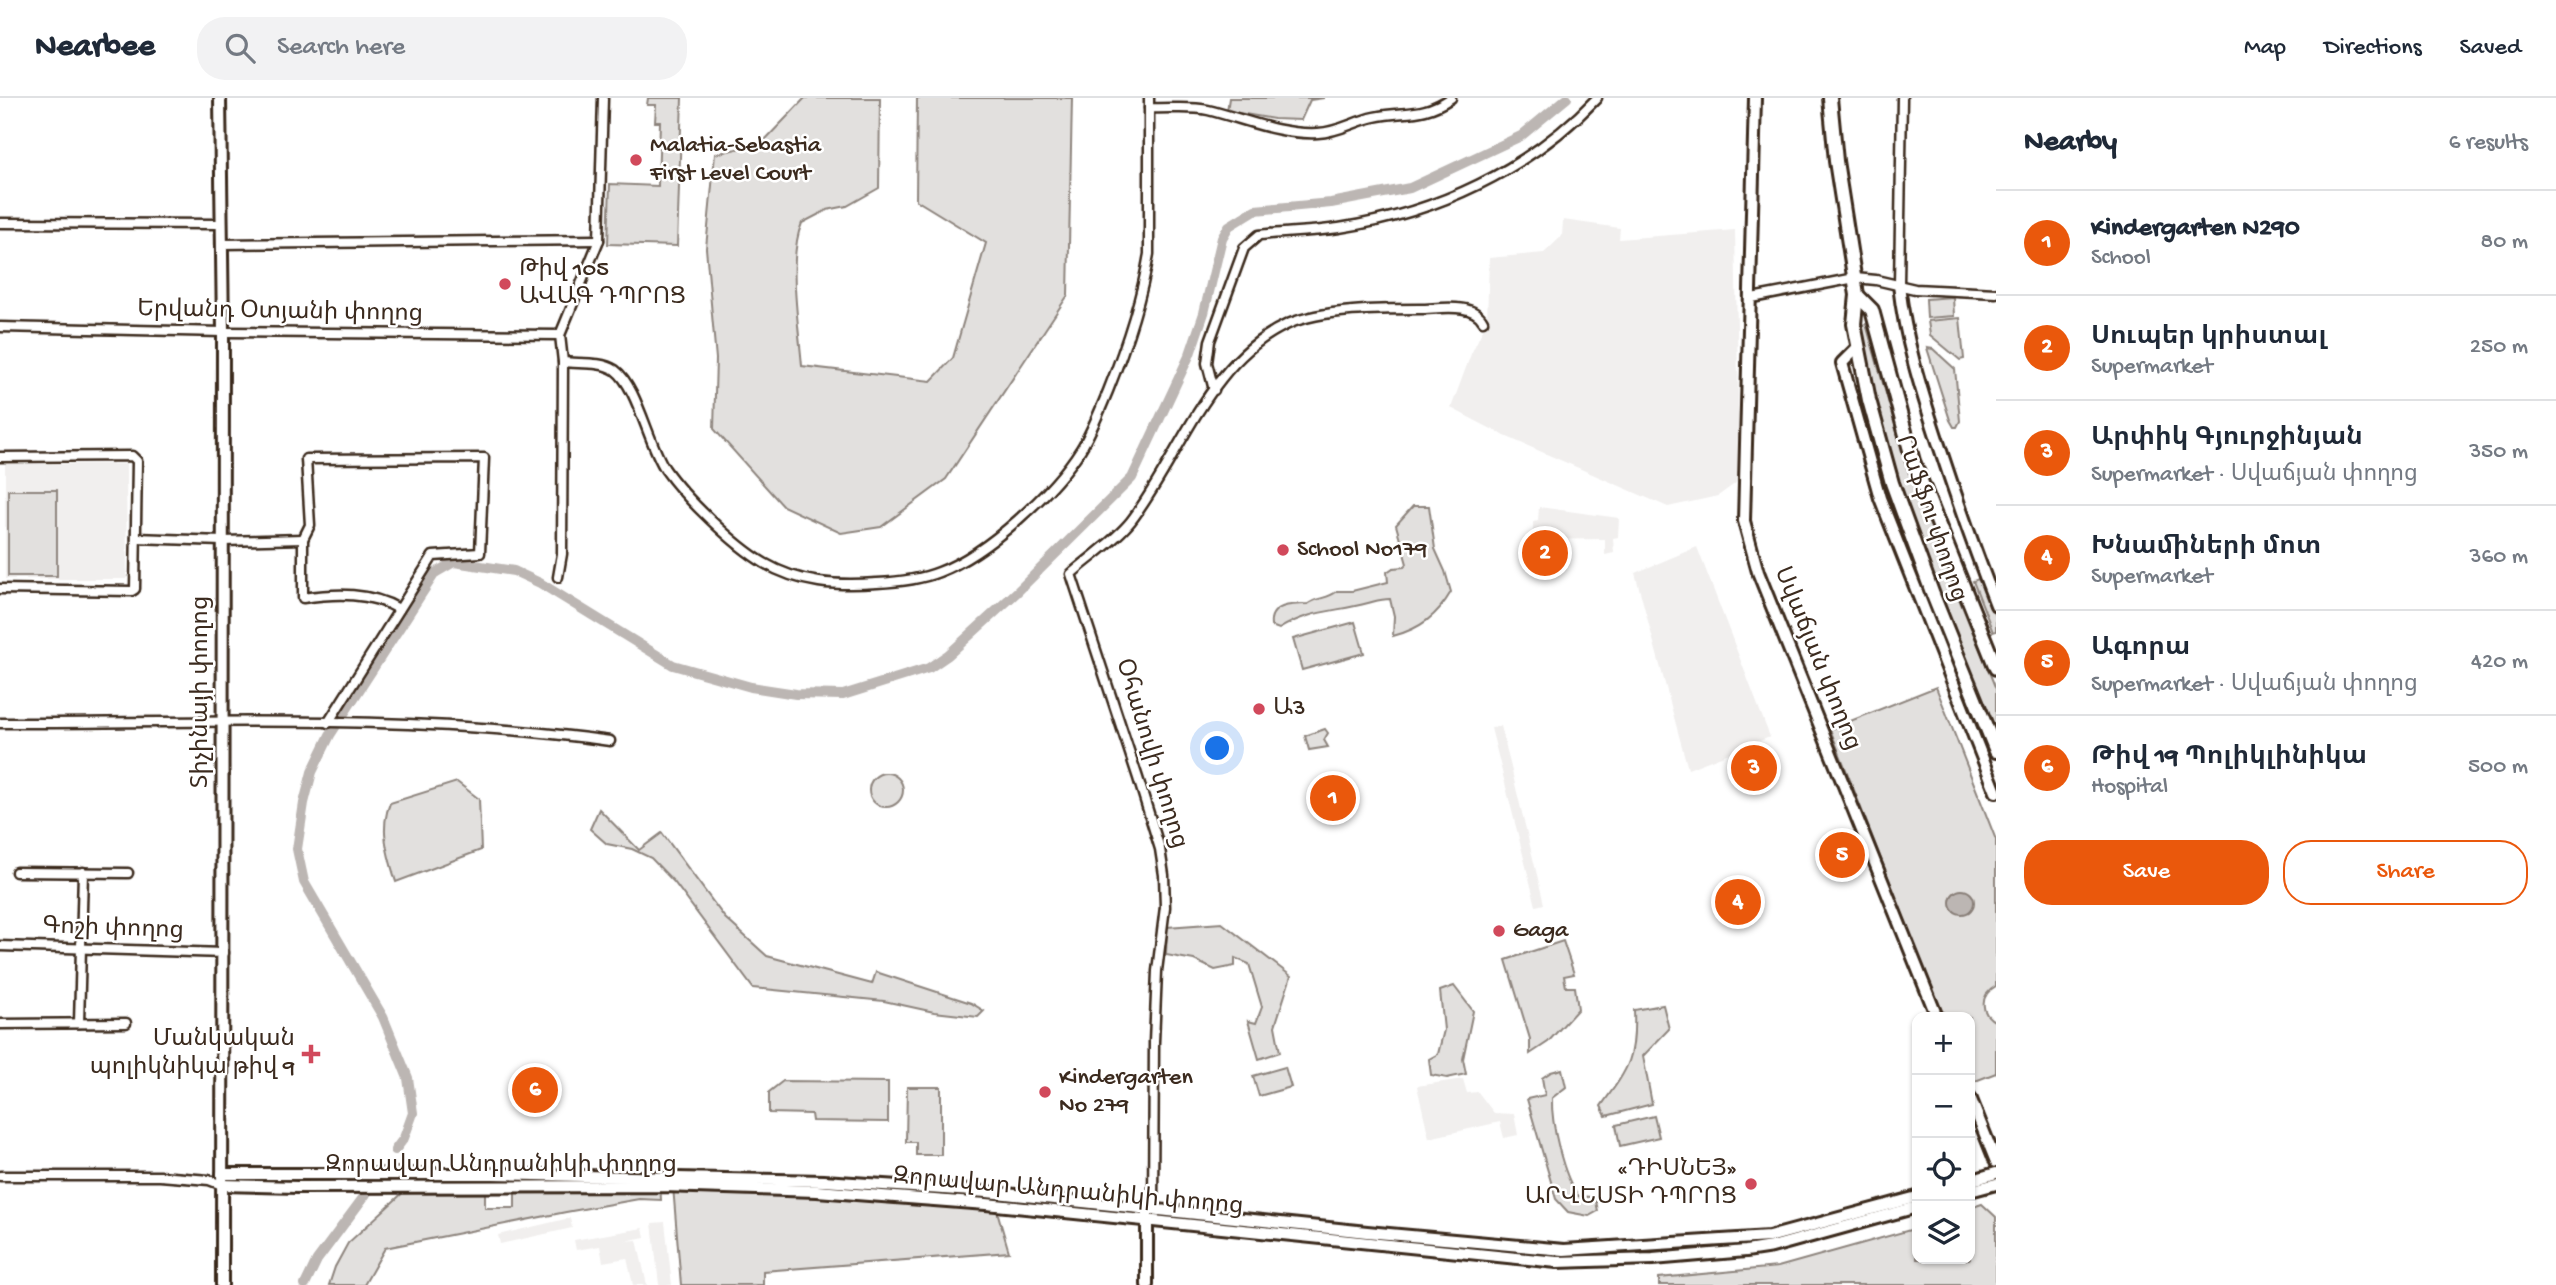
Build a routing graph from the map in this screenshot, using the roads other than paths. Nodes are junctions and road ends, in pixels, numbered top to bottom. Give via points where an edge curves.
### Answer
1 (220, 98) edge
2 (603, 98) edge
3 (1149, 98) edge
4 (1451, 98) edge
5 (1597, 98) edge
6 (1755, 98) edge
7 (1830, 98) edge
8 (1902, 98) edge
9 (1149, 108) junction
10 (0, 223) edge
11 (222, 224) junction
12 (599, 240) junction
13 (222, 244) junction
14 (1854, 278) junction
15 (1899, 285) junction
16 (1996, 293) edge
17 (1857, 295) junction
18 (1752, 298) junction
19 (1483, 321) dead end
20 (0, 327) edge
21 (223, 332) junction
22 (560, 335) junction
23 (1858, 347) junction
24 (563, 362) junction
25 (1213, 390) junction
26 (0, 457) edge
27 (136, 538) junction
28 (303, 539) junction
29 (222, 541) junction
30 (558, 577) dead end
31 (0, 589) edge
32 (1996, 605) edge
33 (399, 609) junction
34 (1996, 668) edge
35 (0, 723) edge
36 (223, 723) junction
37 (328, 723) junction
38 (610, 741) dead end
39 (1996, 751) edge
40 (1996, 792) edge
41 (16, 872) dead end
42 (83, 872) junction
43 (128, 873) dead end
44 (0, 946) edge
45 (82, 948) junction
46 (224, 953) junction
47 (1935, 1012) edge
48 (79, 1023) junction
49 (126, 1023) dead end
50 (0, 1024) edge
51 (1975, 1110) edge
52 (1996, 1162) edge
53 (1996, 1173) edge
54 (0, 1176) edge
55 (222, 1179) junction
56 (1975, 1179) edge
57 (1996, 1184) edge
58 (1975, 1190) edge
59 (1912, 1198) edge
60 (1912, 1208) edge
61 (1150, 1214) junction
62 (222, 1285) edge
63 (1150, 1285) edge

1 - 11 main road, Տիչինայի փողոց
2 - 12 street
3 - 9 street
4 - 9 street via 1412,114 1376,116 1320,133 1293,133 1206,110
5 - 25 street via 1533,154 1427,207 1336,228 1259,235 1249,242 1210,341 1207,363
6 - 18 main road, Սվաճյան փողոց
7 - 14 main road, Րաֆֆու փողոց
8 - 15 street
9 - 24 street via 1147,267 1128,340 1098,416 1058,481 1027,512 966,559 940,572 844,586 791,576 764,563 736,543 665,468 626,383 615,370
10 - 11 street
11 - 13 main road, Տիչինայի փողոց
12 - 13 street
12 - 22 street
13 - 21 main road, Տիչինայի փողոց
14 - 15 street
14 - 17 main road, Րաֆֆու փողոց
14 - 18 street
15 - 16 street
15 - 32 main road via 1921,392
17 - 23 main road, Րաֆֆու փողոց via 1853,315
17 - 34 main road, Րաֆֆու փողոց via 1872,310 1913,461
18 - 47 main road, Սվաճյան փողոց via 1744,521 1758,572
19 - 25 street, Օհանովի փողոց via 1470,309 1318,314 1288,324 1239,357
20 - 21 street, Երվանդ Օտյանի փողոց
21 - 22 street, Երվանդ Օտյանի փողոց
21 - 29 main road, Տիչինայի փողոց
22 - 24 street
23 - 39 main road, Րաֆֆու փողոց via 1892,483
23 - 40 main road via 1842,363 1880,498
24 - 30 street
25 - 61 street, Օհանովի փողոց via 1129,523 1071,573 1160,849 1164,875
26 - 27 street via 136,457
27 - 29 street
27 - 31 street via 136,587 132,591
28 - 29 street
28 - 33 street via 303,598 350,594 382,599
28 - 33 street via 310,525 306,459 484,458 480,553 433,556
29 - 36 main road, Տիչինայի փողոց
33 - 37 street
35 - 36 street
36 - 37 street
36 - 46 main road, Տիչինայի փողոց
37 - 38 street via 443,725
41 - 42 street
42 - 43 street
42 - 45 street
44 - 45 street, Գոշի փողոց
45 - 46 street, Գոշի փողոց
45 - 48 street
46 - 55 main road, Տիչինայի փողոց
48 - 49 street
48 - 50 street
51 - 52 main road
53 - 56 main road
54 - 55 street, Զորավար Անդրանիկի փողոց
55 - 61 main road, Զորավար Անդրանիկի փողոց via 298,1187 663,1181 987,1198
55 - 62 main road, Տիչինայի փողոց
57 - 58 main road
59 - 61 main road, Զորավար Անդրանիկի փողոց via 1769,1237 1564,1250
60 - 61 main road, Զորավար Անդրանիկի փողոց via 1746,1251 1557,1262
61 - 63 main road, Օհանովի փողոց

